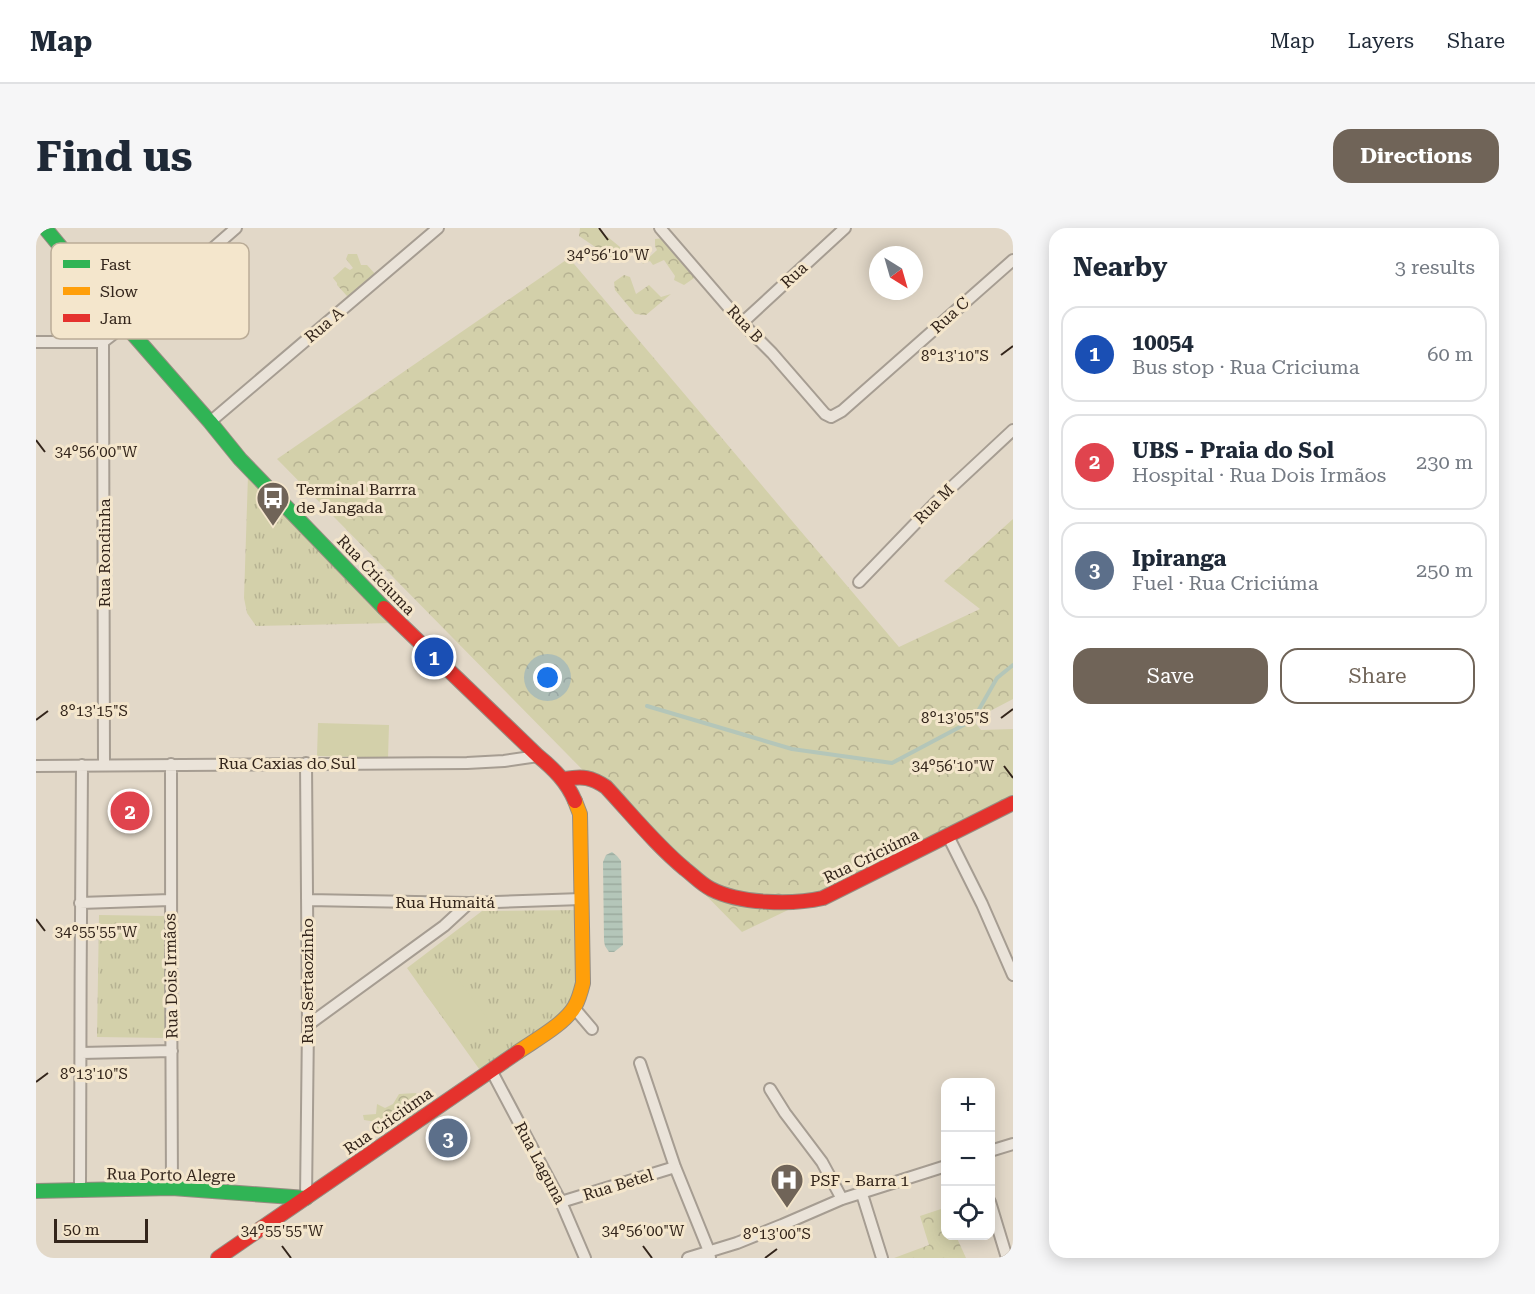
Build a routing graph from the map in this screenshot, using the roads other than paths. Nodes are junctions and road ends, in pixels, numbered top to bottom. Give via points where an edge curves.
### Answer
1 (45, 228) edge
2 (236, 228) edge
3 (438, 228) edge
4 (660, 228) edge
5 (845, 228) edge
6 (57, 243) edge
7 (219, 243) edge
8 (1013, 260) edge
9 (742, 323) junction
10 (107, 339) edge
11 (136, 339) edge
12 (36, 342) edge
13 (103, 342) junction
14 (831, 417) joint
15 (210, 422) junction
16 (1013, 430) edge
17 (859, 582) dead end
18 (538, 756) junction
19 (306, 763) junction
20 (104, 764) junction
21 (171, 764) junction
22 (82, 765) junction
23 (36, 766) edge
24 (565, 779) junction
25 (1013, 803) edge
26 (948, 836) junction
27 (582, 899) junction
28 (170, 900) junction
29 (308, 900) junction
30 (80, 903) junction
31 (469, 903) junction
32 (1013, 975) edge
33 (575, 1009) junction
34 (308, 1025) junction
35 (592, 1029) dead end
36 (172, 1051) junction
37 (81, 1053) junction
38 (640, 1063) dead end
39 (491, 1070) junction
40 (770, 1089) dead end
41 (1013, 1144) edge
42 (995, 1149) edge
43 (675, 1167) junction
44 (941, 1167) edge
45 (172, 1188) junction
46 (80, 1190) junction
47 (36, 1191) edge
48 (862, 1194) junction
49 (306, 1198) junction
50 (842, 1199) junction
51 (561, 1202) junction
52 (995, 1218) edge
53 (710, 1255) edge
54 (218, 1258) edge
55 (585, 1258) edge
56 (688, 1258) edge
57 (882, 1258) edge
58 (1007, 1258) edge

1 - 6 main road, Rua Criciuma
2 - 7 street
3 - 15 street, Rua A
4 - 9 street, Rua B
5 - 9 street, Rua
8 - 14 street, Rua C
9 - 14 street, Rua B
10 - 13 street
11 - 15 main road, Rua Criciuma
12 - 13 street
13 - 20 street, Rua Rondinha
15 - 18 main road, Rua Criciuma via 240,459 402,626
16 - 17 street, Rua M via 939,498
18 - 19 street, Rua Caxias do Sul via 467,763
18 - 24 main road, Rua Criciuma
19 - 21 street, Rua Caxias do Sul
19 - 29 street, Rua Sertaozinho
20 - 21 street, Rua Caxias do Sul
20 - 22 street, Rua Caxias do Sul
21 - 28 street, Rua Dois Irmãos
22 - 23 street, Rua Caxias do Sul
22 - 30 street
24 - 26 main road, Rua Criciúma via 594,779 606,787 665,852 703,884 743,899 785,903 823,898
24 - 27 main road, Rua Criciuma via 580,814
25 - 26 main road, Rua Criciúma
26 - 32 street
27 - 31 street, Rua Humaitá
27 - 33 main road, Rua Criciuma via 583,983
28 - 30 street
28 - 36 street, Rua Dois Irmãos
29 - 31 street, Rua Humaitá
29 - 34 street, Rua Sertaozinho
30 - 37 street
31 - 34 street via 444,926
33 - 35 street
33 - 39 main road, Rua Criciúma
34 - 49 street, Rua Sertaozinho
36 - 37 street
36 - 45 street, Rua Dois Irmãos
37 - 46 street
38 - 43 street, Rua Betel
39 - 49 main road, Rua Criciúma
39 - 51 street, Rua Laguna
40 - 50 street via 822,1162
41 - 42 street
43 - 51 street, Rua Betel
43 - 53 street, Rua Betel
44 - 48 street
45 - 46 main road, Rua Porto Alegre
45 - 49 main road, Rua Porto Alegre
46 - 47 main road, Rua Porto Alegre
48 - 50 street
48 - 57 street
49 - 54 main road, Rua Criciúma
50 - 53 street
51 - 55 street, Rua Laguna
52 - 58 street
53 - 56 street

